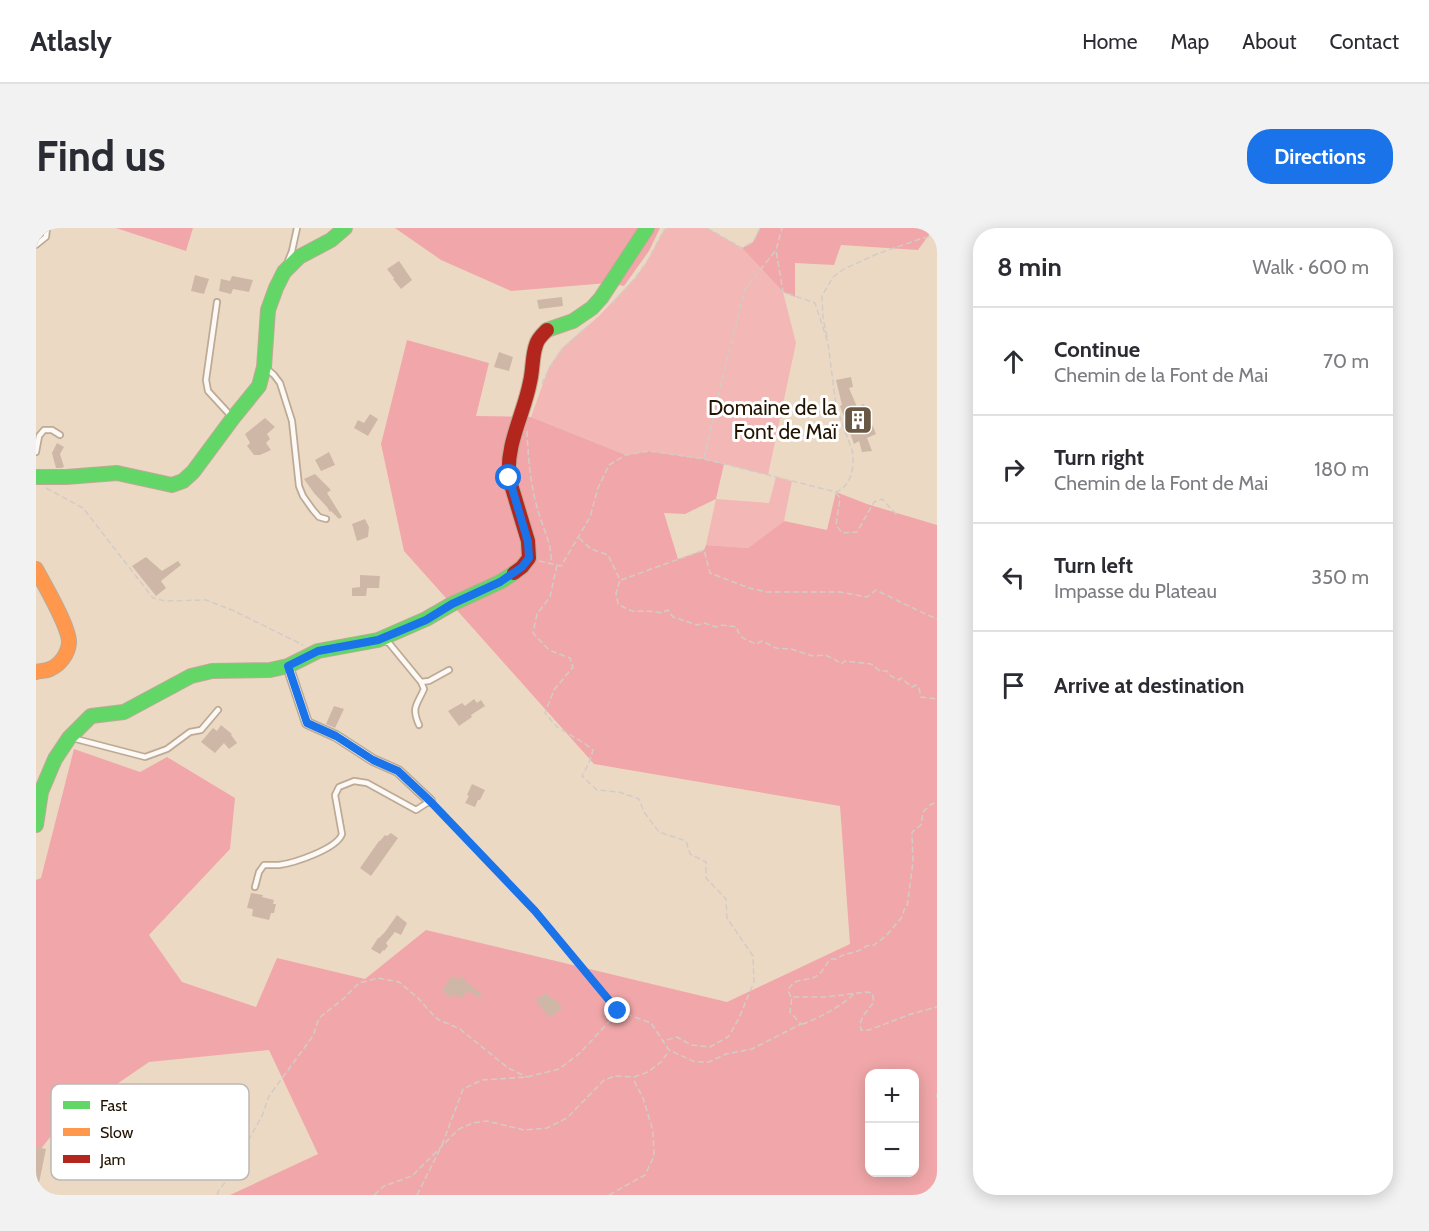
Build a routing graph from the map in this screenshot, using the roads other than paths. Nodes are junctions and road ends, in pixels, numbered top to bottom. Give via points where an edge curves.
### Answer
1 (47, 228) edge
2 (297, 228) edge
3 (345, 228) edge
4 (647, 228) edge
5 (36, 244) edge
6 (284, 272) junction
7 (217, 302) dead end
8 (264, 367) junction
9 (233, 418) junction
10 (60, 435) dead end
11 (36, 452) edge
12 (38, 481) edge
13 (326, 519) dead end
14 (36, 569) edge
15 (378, 640) junction
16 (288, 666) junction
17 (449, 670) dead end
18 (36, 672) edge
19 (421, 682) junction
20 (218, 710) dead end
21 (419, 725) dead end
22 (69, 738) junction
23 (430, 801) joint
24 (36, 825) edge
25 (255, 887) dead end

1 - 5 lane via 46,237
2 - 6 lane
3 - 6 street via 299,257
4 - 15 street via 592,308 573,321 548,329 534,346 530,384 515,429 508,468 529,558 500,582
6 - 8 street via 268,310
7 - 9 lane via 206,380 208,392
8 - 9 street via 259,386
8 - 13 lane via 280,383 292,421 303,496
9 - 12 street via 194,472 172,485 117,473
10 - 11 lane via 44,430
14 - 18 street via 67,630 69,643 59,663
15 - 16 street via 318,651
15 - 19 lane via 389,643
16 - 22 street via 270,670 212,670 191,676 124,712 91,716
16 - 23 street via 307,723 398,771
17 - 19 lane
19 - 21 lane via 424,689 414,708
20 - 22 lane via 201,730 190,732 168,749 145,756
22 - 24 street via 41,792
23 - 25 lane via 416,810 367,783 354,781 339,787 335,795 340,839 308,857 264,865

